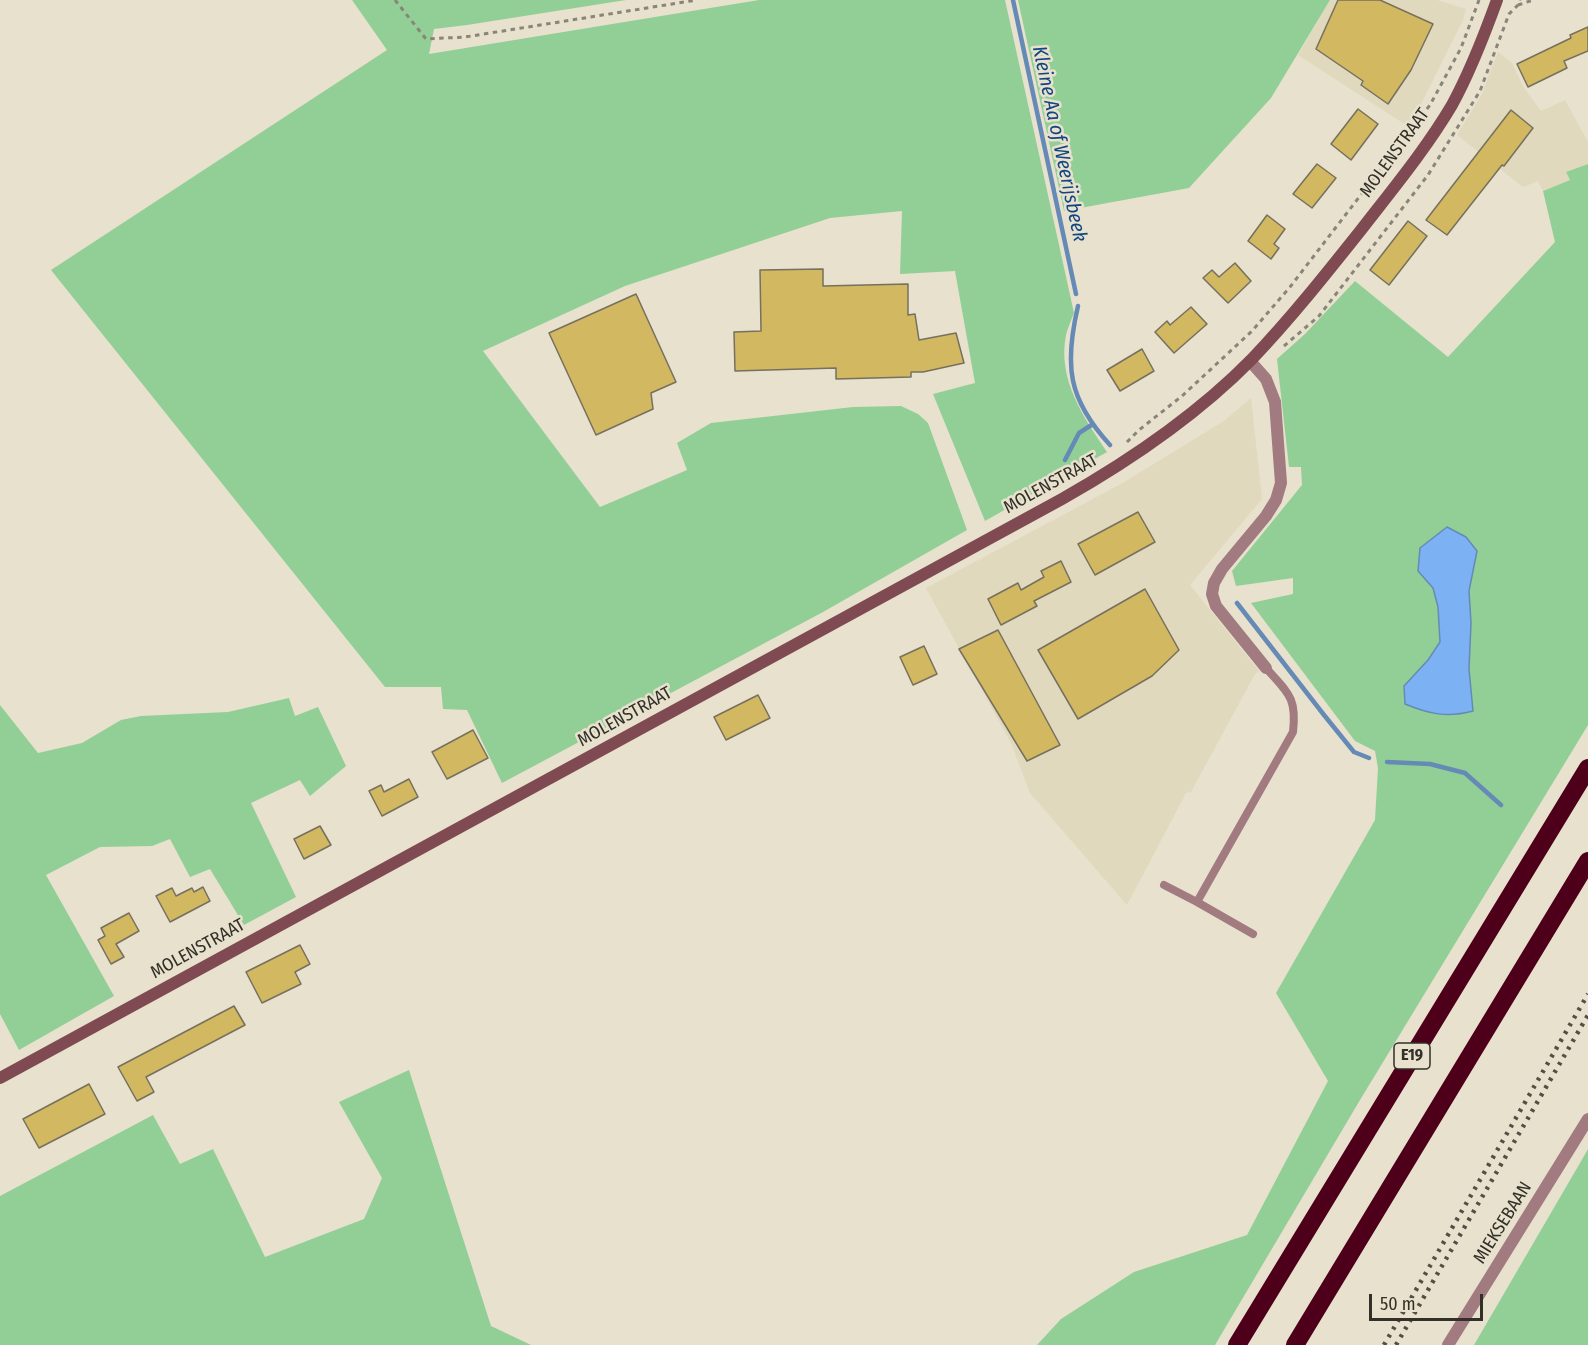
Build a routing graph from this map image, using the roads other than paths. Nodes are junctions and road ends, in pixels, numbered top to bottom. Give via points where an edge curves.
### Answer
1 (1497, 0) edge
2 (1250, 361) junction
3 (1266, 668) joint
4 (1588, 768) edge
5 (1588, 861) edge
6 (1164, 885) dead end
7 (1197, 902) junction
8 (1253, 934) dead end
9 (0, 1078) edge
10 (1588, 1119) edge
11 (1237, 1345) edge
12 (1294, 1345) edge
13 (1448, 1345) edge

1 - 2 main road, MOLENSTRAAT via 1469,71 1440,123 1304,302
2 - 3 street via 1266,379 1275,402 1281,483 1276,500 1222,569 1212,594 1216,606
2 - 9 main road, MOLENSTRAAT via 1176,426 1097,479
3 - 7 lane via 1287,691 1295,710 1293,732
4 - 11 highway, E19
5 - 12 highway, E19
6 - 7 lane
7 - 8 lane
10 - 13 street, MIEKSEBAAN

